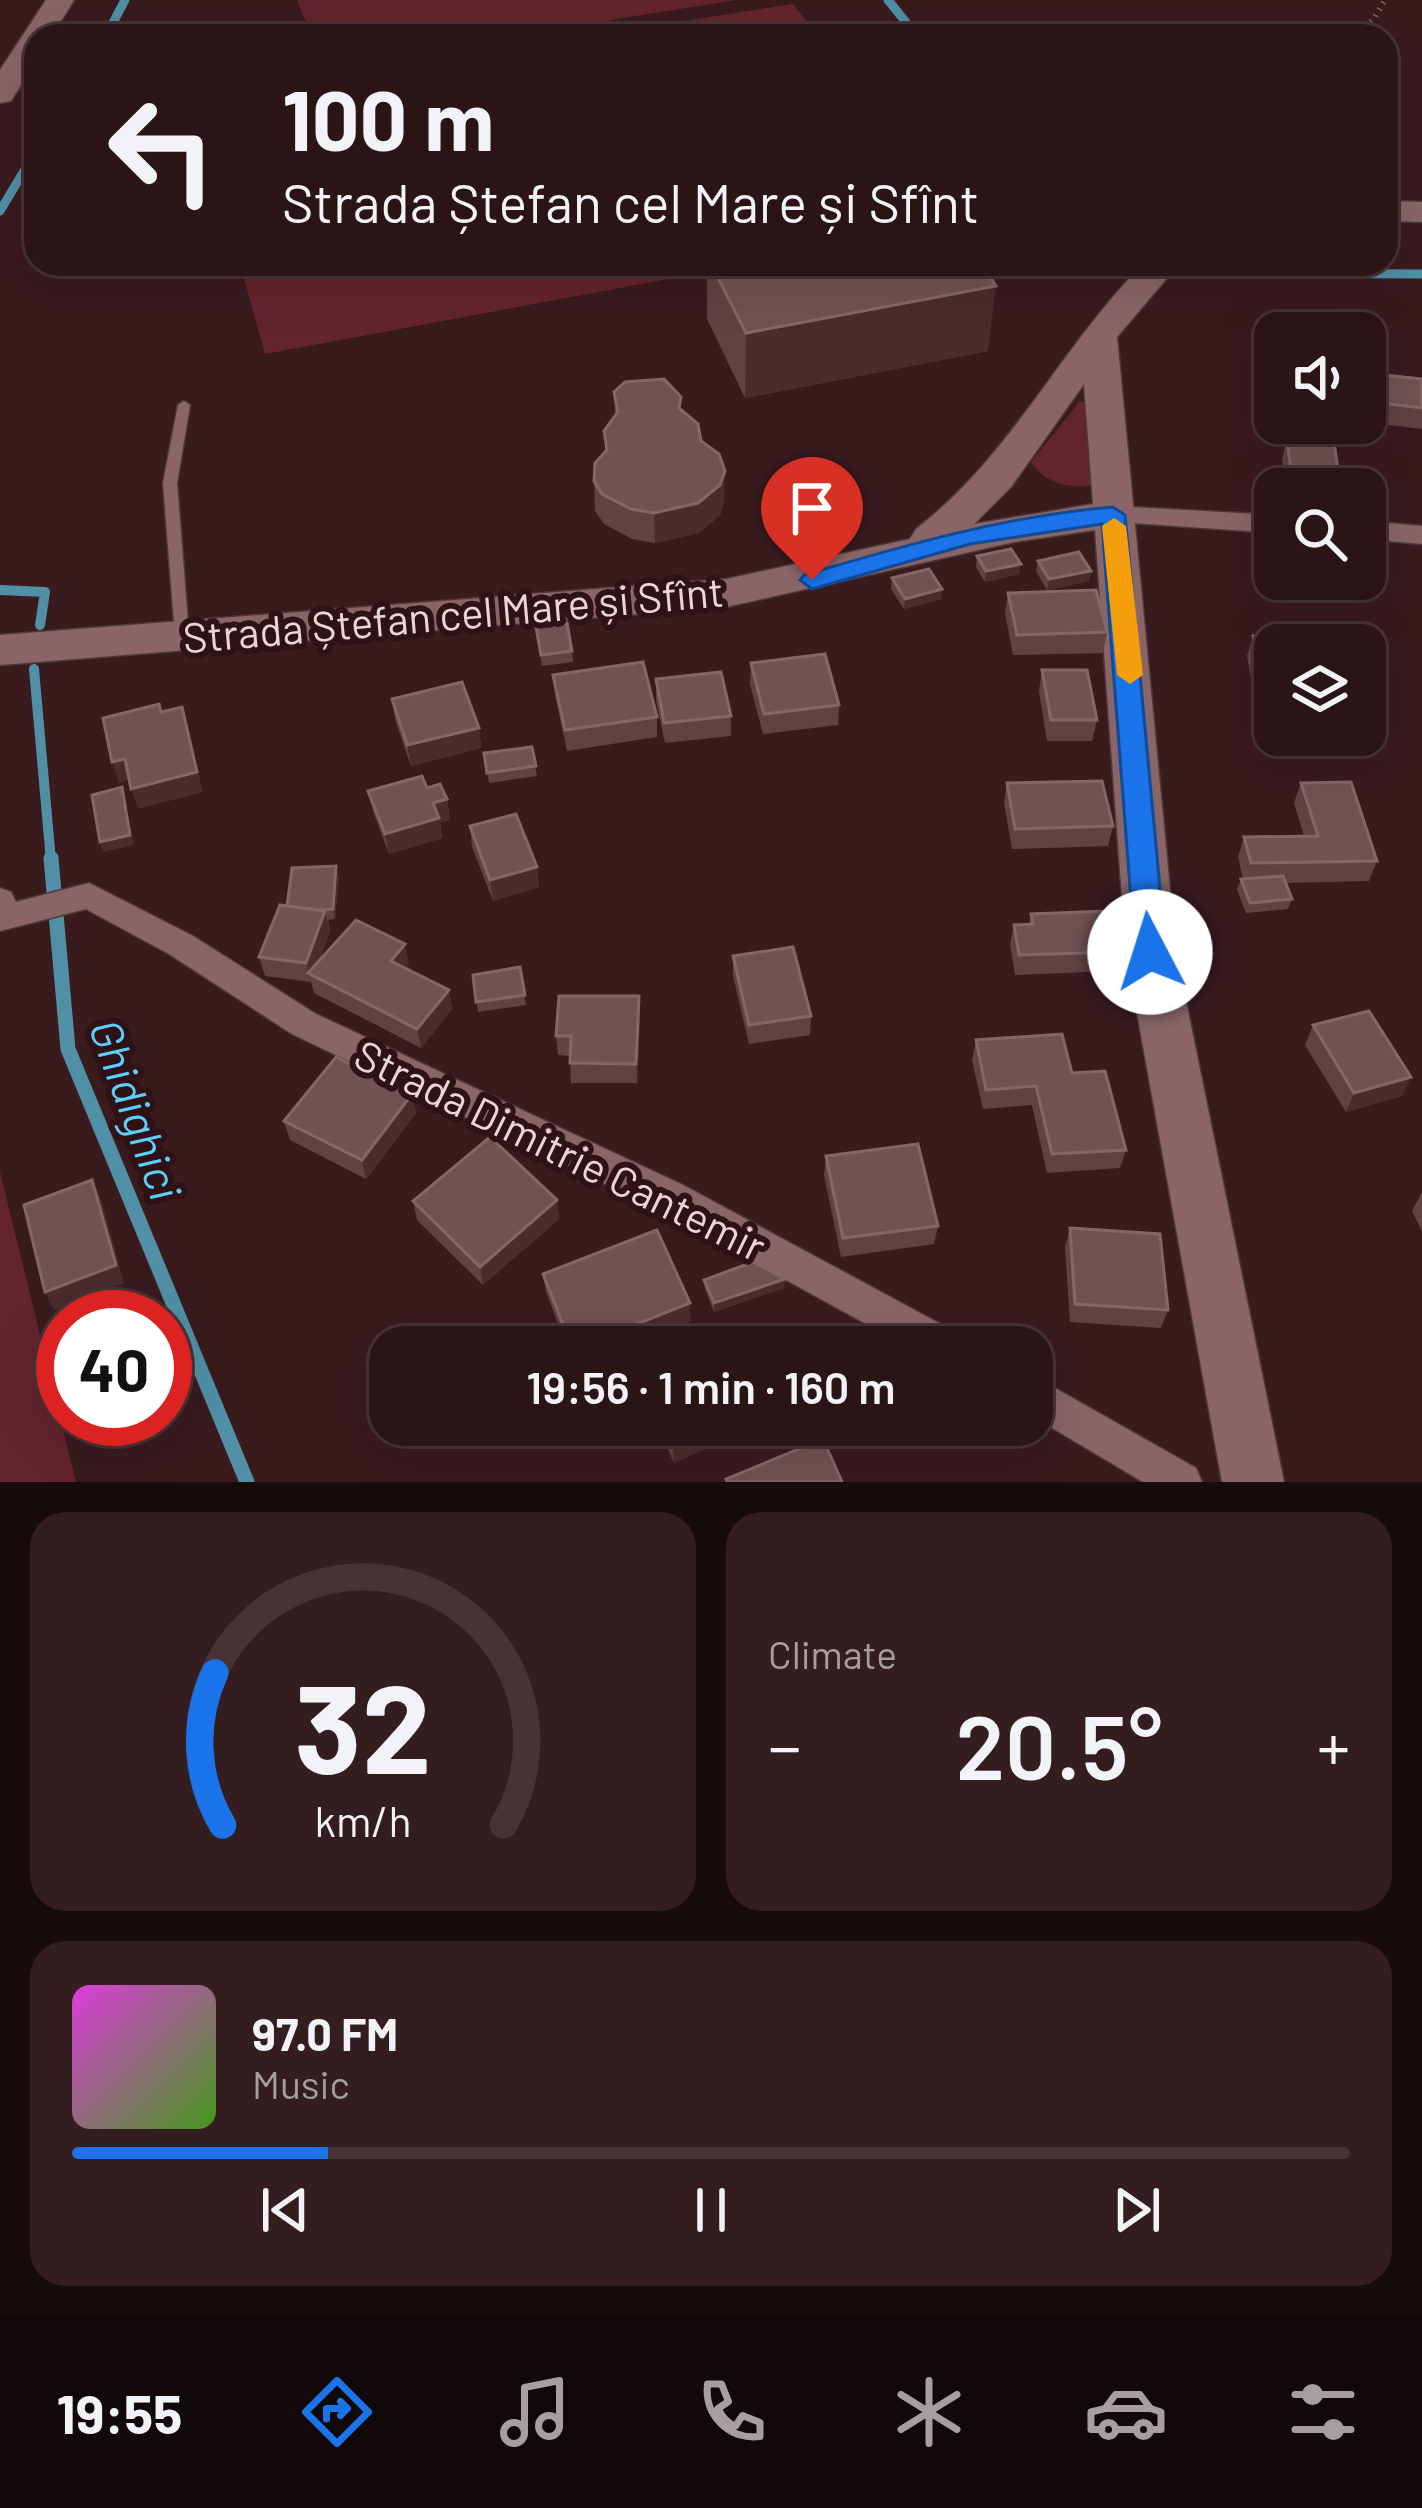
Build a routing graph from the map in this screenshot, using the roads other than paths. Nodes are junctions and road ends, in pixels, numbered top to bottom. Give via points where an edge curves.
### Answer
1 (24, 56) edge
2 (0, 94) edge
3 (1150, 276) edge
4 (1099, 338) junction
5 (184, 405) dead end
6 (1113, 515) junction
7 (1254, 523) edge
8 (1386, 532) edge
9 (1422, 535) edge
10 (912, 549) junction
11 (182, 635) junction
12 (0, 650) edge
13 (7, 913) edge
14 (906, 1326) edge
15 (1053, 1406) edge
16 (1182, 1482) edge
17 (1253, 1482) edge

1 - 2 street
3 - 4 street
4 - 6 street
4 - 10 street via 962,517
5 - 11 lane via 170,483
6 - 7 street
6 - 10 street, Strada Ștefan cel Mare și Sfînt
6 - 17 street via 1150,952
8 - 9 street
10 - 11 street, Strada Ștefan cel Mare și Sfînt via 812,580 726,593
11 - 12 street, Strada Ștefan cel Mare și Sfînt
13 - 14 street, Strada Dimitrie Cantemir via 85,898 181,945 304,1024 670,1197
15 - 16 street

